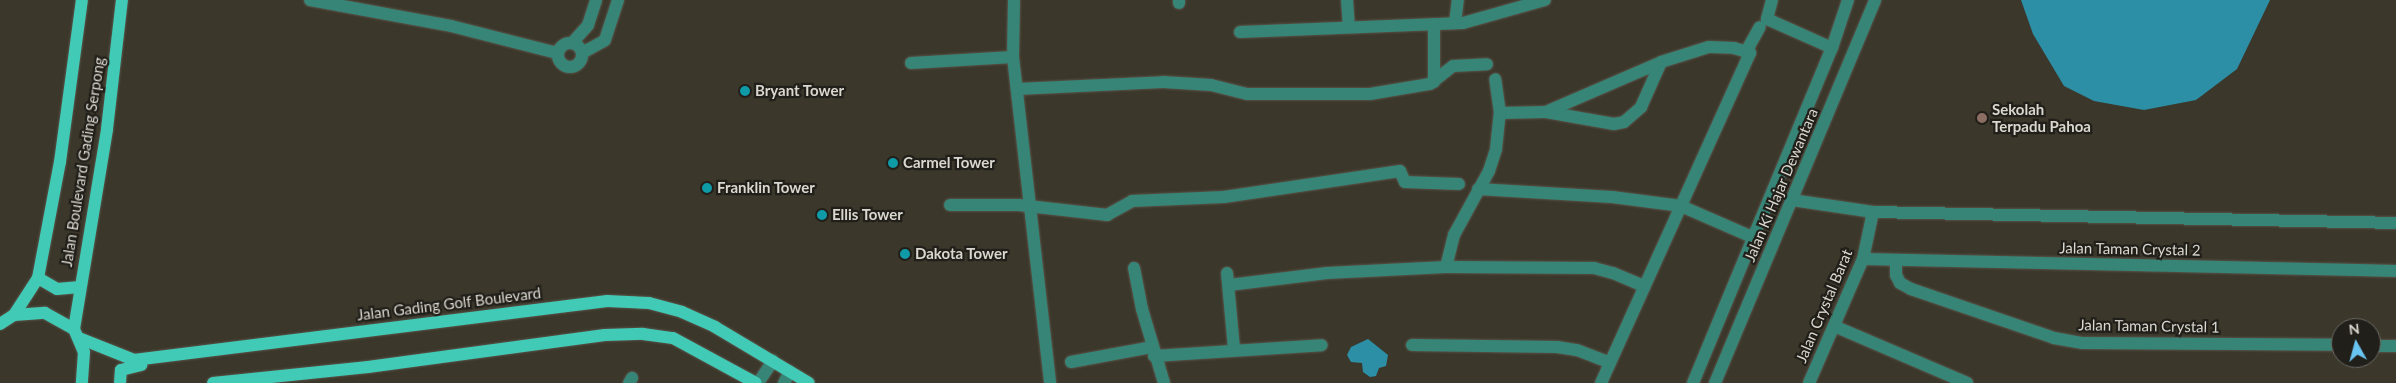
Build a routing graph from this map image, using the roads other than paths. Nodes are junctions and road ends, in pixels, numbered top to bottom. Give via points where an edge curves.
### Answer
1 (82, 0) edge
2 (122, 0) edge
3 (310, 0) edge
4 (596, 0) edge
5 (618, 0) edge
6 (1014, 0) edge
7 (1347, 0) edge
8 (1458, 0) edge
9 (1545, 0) edge
10 (1772, 0) edge
11 (1848, 0) edge
12 (1875, 0) edge
13 (1455, 23) junction
14 (1434, 24) junction
15 (1349, 26) junction
16 (1760, 27) dead end
17 (1240, 32) dead end
18 (572, 43) junction
19 (1832, 48) junction
20 (1747, 50) junction
21 (557, 52) junction
22 (582, 53) junction
23 (1013, 57) junction
24 (1661, 62) junction
25 (911, 63) dead end
26 (1487, 64) dead end
27 (1495, 79) dead end
28 (1434, 82) junction
29 (1017, 90) junction
30 (1546, 112) junction
31 (1500, 113) junction
32 (1458, 184) dead end
33 (1478, 189) junction
34 (1792, 200) junction
35 (950, 205) dead end
36 (1030, 206) junction
37 (1681, 206) junction
38 (1873, 212) junction
39 (2396, 223) edge
40 (1752, 237) junction
41 (1863, 259) junction
42 (1896, 261) junction
43 (1446, 267) junction
44 (1134, 268) dead end
45 (2396, 271) edge
46 (38, 278) junction
47 (80, 286) junction
48 (1643, 286) junction
49 (14, 315) junction
50 (0, 324) edge
51 (1834, 326) junction
52 (76, 334) junction
53 (1322, 344) dead end
54 (1412, 345) dead end
55 (2331, 345) edge
56 (2381, 346) edge
57 (2396, 346) edge
58 (1234, 349) junction
59 (1153, 352) junction
60 (187, 353) junction
61 (773, 361) junction
62 (1071, 362) dead end
63 (1608, 362) junction
64 (790, 371) junction
65 (82, 383) edge
66 (120, 383) edge
67 (213, 383) edge
68 (757, 383) edge
69 (784, 383) edge
70 (809, 383) edge
71 (1050, 383) edge
72 (1164, 383) edge
73 (1601, 383) edge
74 (1693, 383) edge
75 (1715, 383) edge
76 (1810, 383) edge
77 (1967, 383) edge

1 - 46 main road, Jalan Boulevard Gading Serpong via 60,162
2 - 47 main road, Jalan Boulevard Gading Serpong via 107,129
3 - 21 street via 451,26
4 - 18 street via 588,25
5 - 22 street via 610,31 597,47
6 - 23 street
7 - 15 street
8 - 13 street
9 - 13 street
10 - 19 street via 1767,19
11 - 19 street, Jalan Ki Hajar Dewantara
12 - 34 street, Jalan Ki Hajar Dewantara
13 - 14 street
14 - 15 street
14 - 28 street
15 - 17 street
16 - 20 street
18 - 21 street via 563,45
18 - 22 street
19 - 40 street, Jalan Ki Hajar Dewantara
20 - 24 street via 1709,47
20 - 37 street via 1750,58
21 - 22 street via 559,62 572,67 580,62
23 - 25 street
23 - 29 street
24 - 30 street
24 - 30 street via 1641,107 1624,122 1614,124
26 - 28 street via 1453,66
27 - 31 street
28 - 29 street via 1370,94 1326,96 1247,94 1211,85 1163,82
29 - 36 street
30 - 31 street
31 - 33 street via 1496,149 1489,171
32 - 36 street via 1405,182 1400,171 1224,197 1132,201 1107,214
33 - 37 street via 1612,197
33 - 43 street via 1454,235
34 - 38 street
34 - 75 street, Jalan Ki Hajar Dewantara
35 - 36 street
36 - 71 street
37 - 40 street
37 - 48 street
38 - 39 street
38 - 41 street, Jalan Crystal Barat
40 - 74 street, Jalan Ki Hajar Dewantara
41 - 42 street, Jalan Taman Crystal 2
41 - 51 street, Jalan Crystal Barat
42 - 45 street, Jalan Taman Crystal 2
42 - 55 street, Jalan Taman Crystal 1 via 1900,283 1911,289 2054,338 2083,343
43 - 48 street via 1594,268 1613,272
43 - 58 street via 1228,279
44 - 59 street
46 - 47 main road via 57,289
46 - 49 main road, Jalan Boulevard Gading Serpong
47 - 52 main road, Jalan Boulevard Gading Serpong
48 - 63 street
49 - 50 main road
49 - 52 main road, Jalan Gading Golf Boulevard via 45,313
51 - 76 street, Jalan Crystal Barat
51 - 77 street
52 - 60 main road, Jalan Gading Golf Boulevard via 134,360
52 - 65 main road via 86,366
53 - 58 street
54 - 63 street via 1557,347 1577,350
56 - 57 street
58 - 59 street
59 - 62 street
59 - 72 street
60 - 61 main road, Jalan Gading Golf Boulevard via 607,301 649,303 682,312
60 - 66 main road via 181,359 125,367 120,370
61 - 64 main road, Jalan Gading Golf Boulevard
61 - 68 street
63 - 73 street
64 - 69 street
64 - 70 main road, Jalan Gading Golf Boulevard
67 - 68 main road via 368,367 605,335 642,334 674,338

